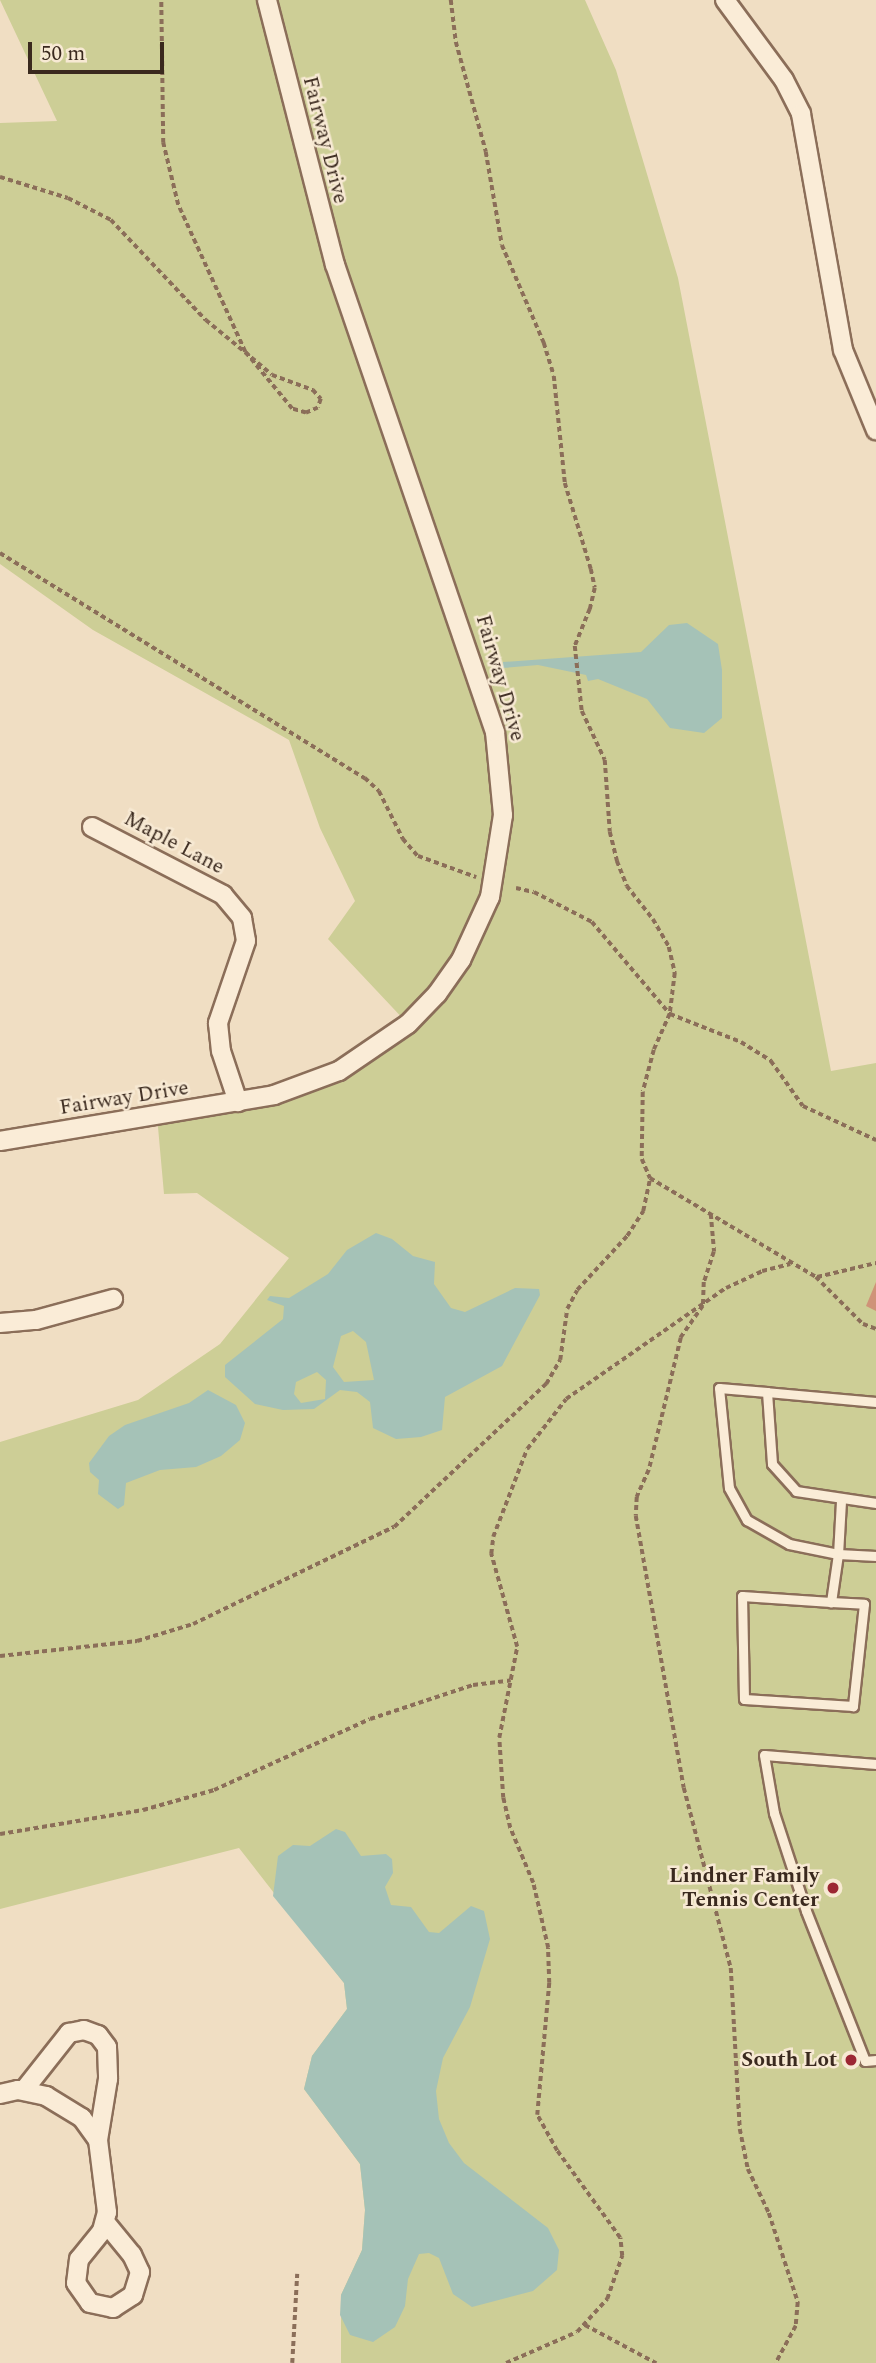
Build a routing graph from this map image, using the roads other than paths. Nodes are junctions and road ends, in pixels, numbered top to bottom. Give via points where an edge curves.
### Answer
1 (267, 0) edge
2 (725, 0) edge
3 (876, 430) edge
4 (92, 827) dead end
5 (238, 1102) junction
6 (0, 1142) edge
7 (113, 1299) dead end
8 (0, 1322) edge
9 (767, 1392) junction
10 (876, 1402) edge
11 (841, 1501) junction
12 (876, 1503) edge
13 (838, 1554) junction
14 (876, 1556) edge
15 (831, 1602) junction
16 (876, 1764) edge
17 (876, 2060) edge
18 (24, 2091) junction
19 (0, 2094) edge
20 (98, 2140) junction
21 (105, 2222) junction

1 - 5 street, Fairway Drive via 335,265 480,679 495,732 503,815 499,856 480,923 437,994 408,1024 339,1071 295,1089
2 - 3 street via 784,80 801,114 843,351
4 - 5 street, Maple Lane via 223,895 242,918 243,952 218,1023 221,1051
5 - 6 street, Fairway Drive
7 - 8 street via 36,1320
9 - 10 lane
9 - 11 lane via 772,1464 796,1491
9 - 13 lane via 719,1388 729,1488 747,1520 789,1544
11 - 12 lane
11 - 13 lane
13 - 14 lane
13 - 15 lane
15 - 15 lane via 864,1604 853,1706 744,1699 743,1596
16 - 17 lane via 764,1755 774,1813 806,1911 865,2061
18 - 19 street
18 - 20 street via 71,2109
18 - 20 street via 69,2033 84,2029 97,2035 107,2047 108,2079
20 - 21 street via 106,2170
21 - 21 street via 79,2259 76,2283 90,2303 113,2308 133,2295 140,2272

